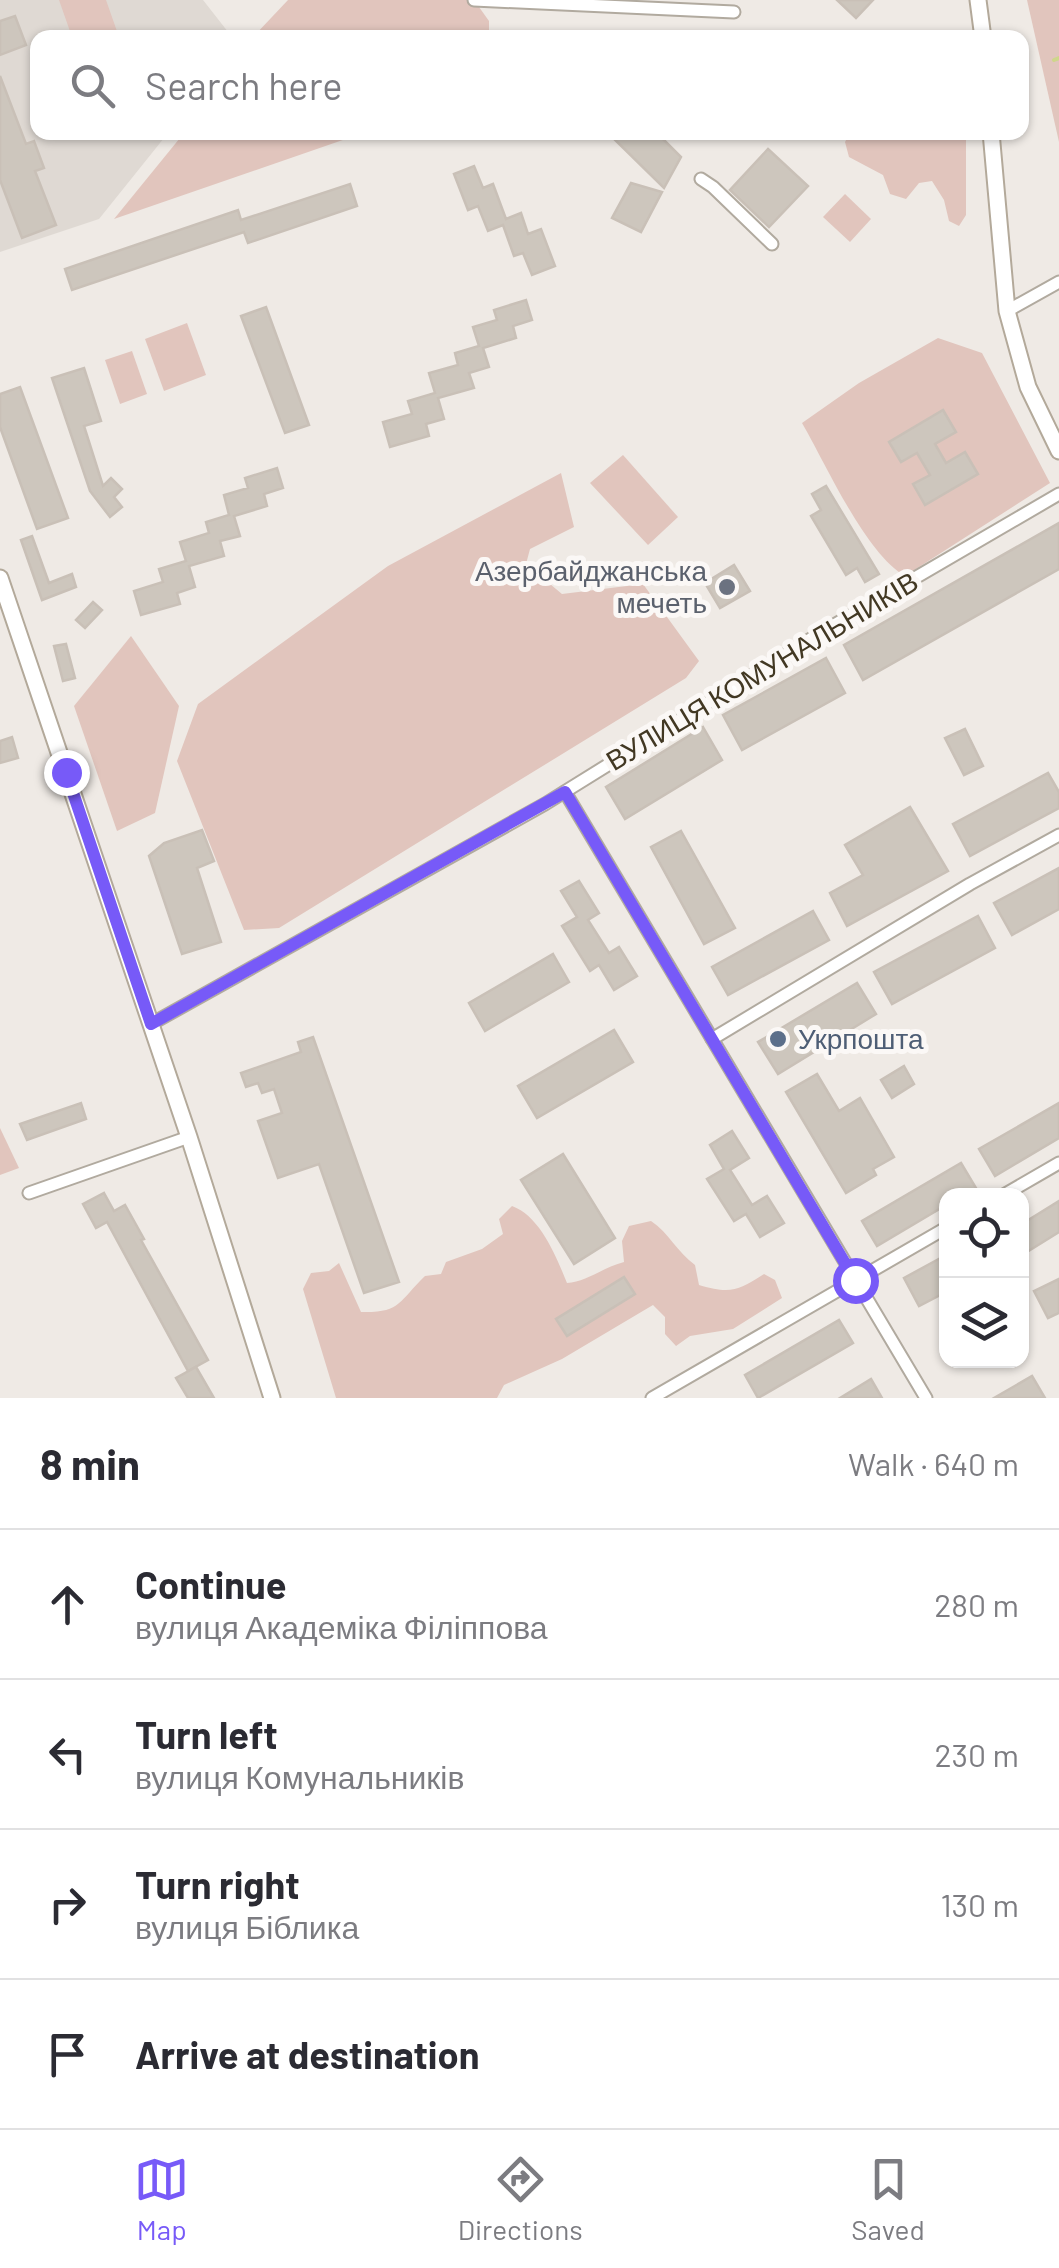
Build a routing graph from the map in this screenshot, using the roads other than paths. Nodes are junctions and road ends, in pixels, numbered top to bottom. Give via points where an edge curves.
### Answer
1 (474, 0) edge
2 (978, 0) edge
3 (734, 12) dead end
4 (981, 30) edge
5 (992, 140) edge
6 (700, 179) dead end
7 (772, 244) dead end
8 (1059, 282) edge
9 (1007, 311) junction
10 (1059, 450) edge
11 (1059, 494) edge
12 (0, 578) edge
13 (565, 792) junction
14 (1059, 834) edge
15 (151, 1024) junction
16 (712, 1039) junction
17 (189, 1137) junction
18 (1059, 1163) edge
19 (1016, 1188) edge
20 (30, 1193) dead end
21 (939, 1232) edge
22 (855, 1280) junction
23 (272, 1398) edge
24 (652, 1398) edge
25 (926, 1398) edge

1 - 3 street
2 - 4 street
5 - 9 street
6 - 7 street
8 - 9 street
9 - 10 street via 1028,387
11 - 13 street, ВУЛИЦЯ КОМУНАЛЬНИКІВ
12 - 15 street
13 - 15 street, ВУЛИЦЯ КОМУНАЛЬНИКІВ
13 - 16 street
14 - 16 street
15 - 17 street
16 - 22 street
17 - 20 street
17 - 23 street
18 - 19 street
21 - 22 street
22 - 24 street
22 - 25 street

